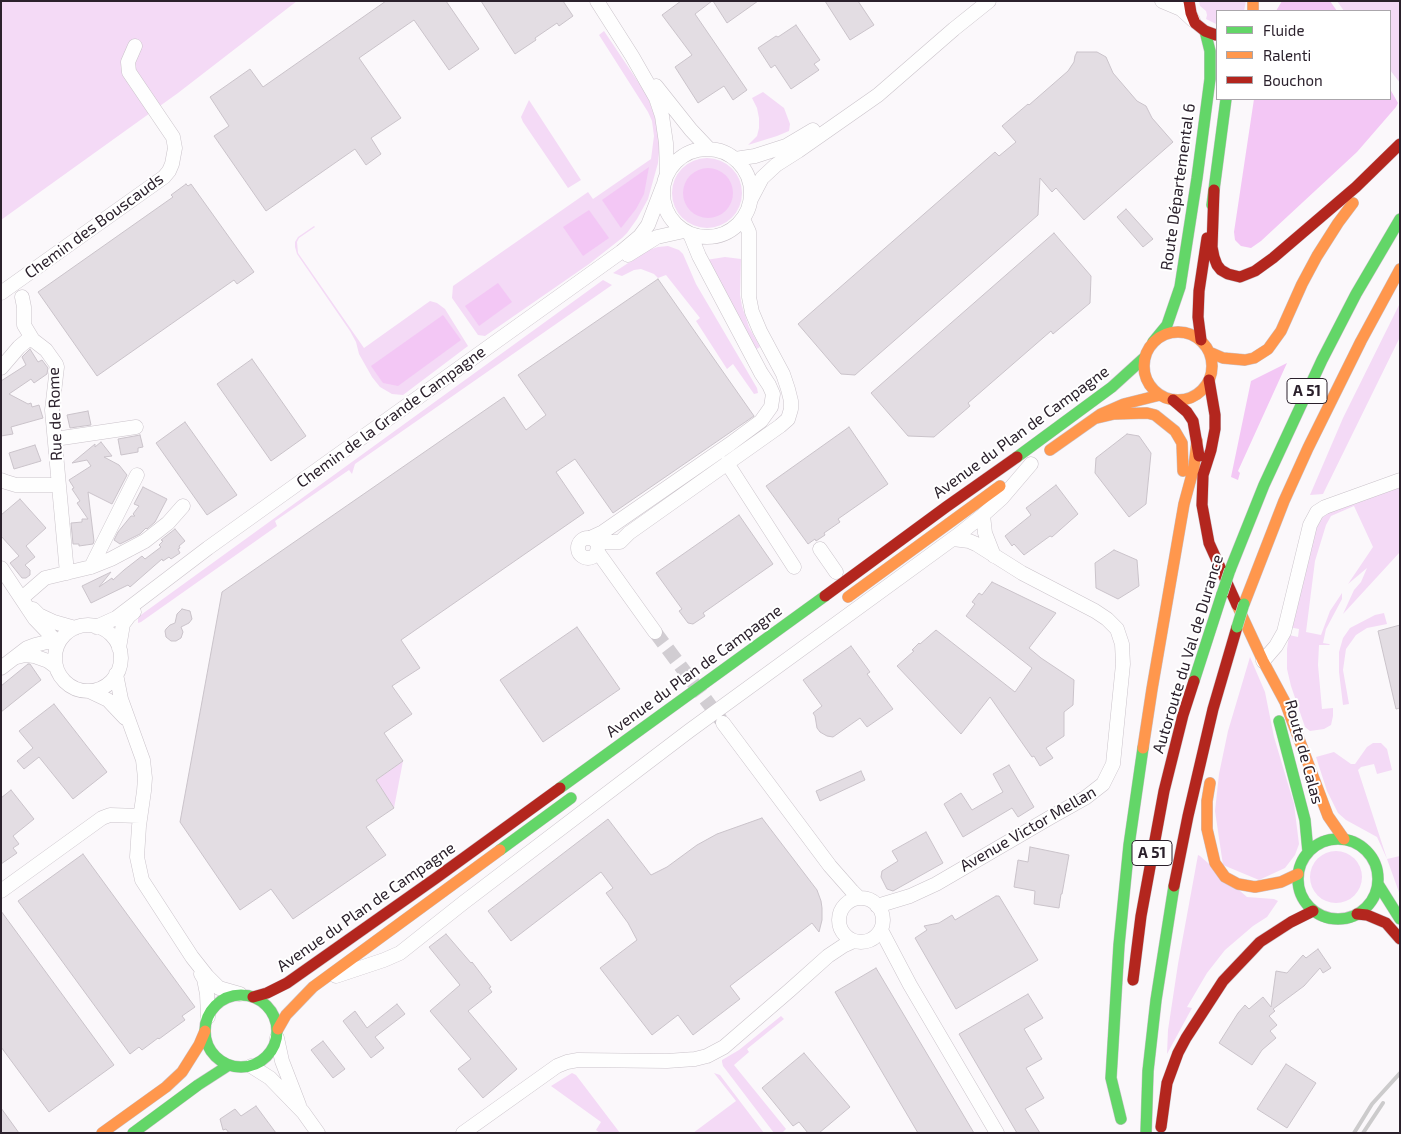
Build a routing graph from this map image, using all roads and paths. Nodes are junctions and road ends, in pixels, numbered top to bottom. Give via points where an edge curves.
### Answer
1 (597, 1) edge
2 (976, 1) edge
3 (989, 1) edge
4 (1162, 1) edge
5 (1190, 1) edge
6 (1200, 27) junction
7 (1216, 35) edge
8 (135, 46) dead end
9 (632, 56) junction
10 (1226, 100) edge
11 (1400, 144) edge
12 (709, 148) junction
13 (1400, 150) edge
14 (735, 159) junction
15 (665, 180) junction
16 (1214, 190) junction
17 (751, 199) junction
18 (743, 219) junction
19 (1400, 219) edge
20 (687, 233) junction
21 (1400, 269) edge
22 (1, 293) edge
23 (22, 297) dead end
24 (31, 337) junction
25 (1201, 340) junction
26 (1153, 342) junction
27 (1210, 352) junction
28 (1145, 357) junction
29 (1, 368) edge
30 (1209, 380) junction
31 (1160, 395) junction
32 (1173, 400) junction
33 (1097, 418) junction
34 (136, 427) dead end
35 (55, 439) junction
36 (1197, 442) junction
37 (1308, 448) junction
38 (727, 464) junction
39 (1031, 464) junction
40 (137, 475) dead end
41 (1203, 475) junction
42 (1, 480) edge
43 (1400, 480) edge
44 (58, 486) junction
45 (1184, 504) junction
46 (183, 506) dead end
47 (983, 515) junction
48 (953, 539) junction
49 (620, 542) junction
50 (593, 547) junction
51 (820, 549) dead end
52 (994, 557) junction
53 (605, 563) junction
54 (91, 567) junction
55 (794, 567) dead end
56 (1, 568) edge
57 (836, 572) dead end
58 (67, 573) junction
59 (1258, 597) dead end
60 (23, 600) junction
61 (839, 603) dead end
62 (1252, 617) dead end
63 (96, 627) junction
64 (75, 628) junction
65 (655, 632) tunnel mouth
66 (58, 643) junction
67 (118, 648) junction
68 (22, 652) junction
69 (1263, 661) junction
70 (56, 667) junction
71 (1, 668) edge
72 (1236, 672) dead end
73 (116, 674) junction
74 (88, 691) junction
75 (723, 723) tunnel mouth
76 (131, 726) junction
77 (1213, 768) dead end
78 (577, 794) dead end
79 (140, 816) junction
80 (1344, 839) junction
81 (1308, 852) junction
82 (830, 866) junction
83 (1298, 874) junction
84 (1378, 884) junction
85 (1, 891) edge
86 (859, 898) junction
87 (841, 910) junction
88 (1313, 910) junction
89 (1357, 914) junction
90 (880, 917) junction
91 (1400, 919) edge
92 (840, 929) junction
93 (1400, 939) edge
94 (860, 941) junction
95 (828, 956) junction
96 (192, 958) junction
97 (321, 981) junction
98 (910, 985) junction
99 (247, 995) junction
100 (1131, 995) dead end
101 (208, 1017) junction
102 (205, 1031) junction
103 (277, 1033) junction
104 (229, 1065) junction
105 (251, 1066) junction
106 (1124, 1081) dead end
107 (303, 1112) junction
108 (154, 1117) junction
109 (1120, 1119) junction
110 (102, 1133) edge
111 (133, 1133) edge
112 (144, 1133) edge
113 (318, 1133) edge
114 (463, 1133) edge
115 (997, 1133) edge
116 (1120, 1133) edge
117 (1146, 1133) edge
118 (1161, 1133) edge

1 - 9 street
2 - 14 street via 870,91 810,132 786,146
3 - 17 street via 878,95 776,165 762,178
4 - 6 street via 1181,9
5 - 6 main road, Route Départemental 6 via 1190,13
6 - 7 main road
6 - 26 main road, Route Départemental 6 via 1210,51 1210,79 1197,178 1180,287 1167,325
8 - 22 street, Chemin des Bouscauds via 128,62 129,72 173,137 175,148 169,171
9 - 12 street via 690,130
9 - 15 street via 656,98 662,116 666,143
10 - 16 main road
11 - 16 main road via 1356,187 1273,258 1240,277 1221,270 1214,257
12 - 14 street
12 - 15 street via 684,155 674,163
13 - 27 main road via 1338,223 1313,263 1281,331 1268,349 1245,360 1223,358
14 - 17 street via 745,170
15 - 20 street via 663,199 666,212
15 - 63 street, Chemin de la Grande Campagne via 648,225 621,252 208,548 116,618
16 - 25 main road via 1198,291
17 - 18 street
18 - 20 street via 725,234 713,237
18 - 38 street via 749,232 752,312 783,374 791,409 788,419 780,426
19 - 100 main road, Autoroute du Val de Durance / A 51, bridge via 1322,360 1264,486 1230,570 1183,715 1164,791 1141,916
20 - 50 street via 769,385 773,394 771,407 761,421 603,532
20 - 67 street, Chemin de la Grande Campagne via 657,237 625,257 177,579 125,620
21 - 37 main road, A 51
23 - 24 street, Rue de Rome via 24,325
24 - 29 street
24 - 35 street, Rue de Rome via 56,364 52,401
25 - 26 main road via 1177,331 1164,334
25 - 27 main road
26 - 28 main road
27 - 30 main road
28 - 31 main road via 1144,371 1149,385
28 - 99 main road, Avenue du Plan de Campagne via 1112,388 1047,436 436,878 287,983 267,992
30 - 32 main road via 1200,392
30 - 41 main road, Route de Calas via 1215,429
31 - 32 main road
31 - 33 main road, Avenue du Plan de Campagne via 1115,407
32 - 36 main road, Route de Calas via 1193,421
33 - 39 main road, Avenue du Plan de Campagne
33 - 45 main road via 1146,413 1155,415 1175,431 1183,449
34 - 35 street
35 - 44 street, Rue de Rome
36 - 41 main road, Route de Calas
36 - 45 main road
37 - 59 main road
37 - 117 main road, A 51, bridge via 1244,604 1207,734 1176,872 1156,1000 1148,1072
38 - 49 street
38 - 55 street
39 - 47 street
39 - 61 main road, Avenue du Plan de Campagne
40 - 54 street
41 - 69 main road, Route de Calas via 1202,505 1209,543
42 - 44 street via 16,485
43 - 69 street via 1317,512 1310,525 1284,632
44 - 58 street, Rue de Rome
45 - 109 main road via 1128,845 1111,1078
46 - 54 street via 168,523 145,540
47 - 48 street
47 - 52 street via 984,533
48 - 52 street, Avenue Victor Mellan via 976,544
48 - 97 street via 689,730 400,953
49 - 50 street
49 - 53 street
50 - 53 street
51 - 57 street
52 - 90 street, Avenue Victor Mellan via 1095,611 1117,629 1123,664 1113,764 1103,784 1085,798 925,889 903,898
53 - 65 street
54 - 58 street
56 - 60 street
58 - 60 street via 45,578
60 - 64 street via 42,617
60 - 66 street via 35,619
60 - 68 street via 32,625
62 - 72 main road
63 - 64 street
63 - 67 street via 114,638
64 - 66 street
66 - 68 street via 44,642
66 - 70 street
67 - 73 street via 120,666
68 - 70 street
68 - 71 street
69 - 80 main road, Route de Calas via 1285,702 1328,816
69 - 81 main road, Route de Calas via 1304,813
70 - 74 street via 65,682
73 - 74 street via 105,686
73 - 76 street
74 - 76 street via 108,700
75 - 82 street
76 - 79 street via 143,760 145,778
77 - 83 main road via 1206,822 1212,852 1225,877 1255,887 1281,882
78 - 97 main road, Avenue du Plan de Campagne
79 - 85 street via 110,815 102,818
79 - 96 street via 137,857 142,880
80 - 81 main road via 1328,840
80 - 84 main road via 1356,843 1370,855 1376,865
81 - 83 main road
82 - 86 street
82 - 87 street via 841,890
83 - 88 main road via 1299,891
84 - 89 main road via 1371,901
84 - 91 main road
86 - 87 street via 849,901
86 - 90 street via 866,899
87 - 92 street
88 - 89 main road via 1339,919
88 - 118 main road via 1260,942 1223,981 1186,1038 1172,1068
89 - 93 main road via 1386,922
90 - 94 street via 877,936
90 - 98 street
92 - 94 street via 848,939
92 - 95 street
94 - 95 street via 843,946
94 - 98 street via 876,946 890,958
95 - 114 street via 724,1047 707,1056 667,1061 567,1062
96 - 99 street via 215,984 224,990
96 - 101 street via 204,979
97 - 103 main road, Avenue du Plan de Campagne via 293,1006
98 - 115 street
99 - 101 main road via 232,996 217,1004
99 - 103 main road via 273,1012
101 - 102 main road
102 - 104 main road via 214,1056
102 - 110 main road via 182,1072
103 - 105 main road via 268,1056
103 - 107 street via 282,1061
104 - 105 main road
104 - 108 main road
105 - 107 street via 270,1078
106 - 109 main road
107 - 113 street
108 - 111 main road
108 - 112 street
109 - 116 main road

